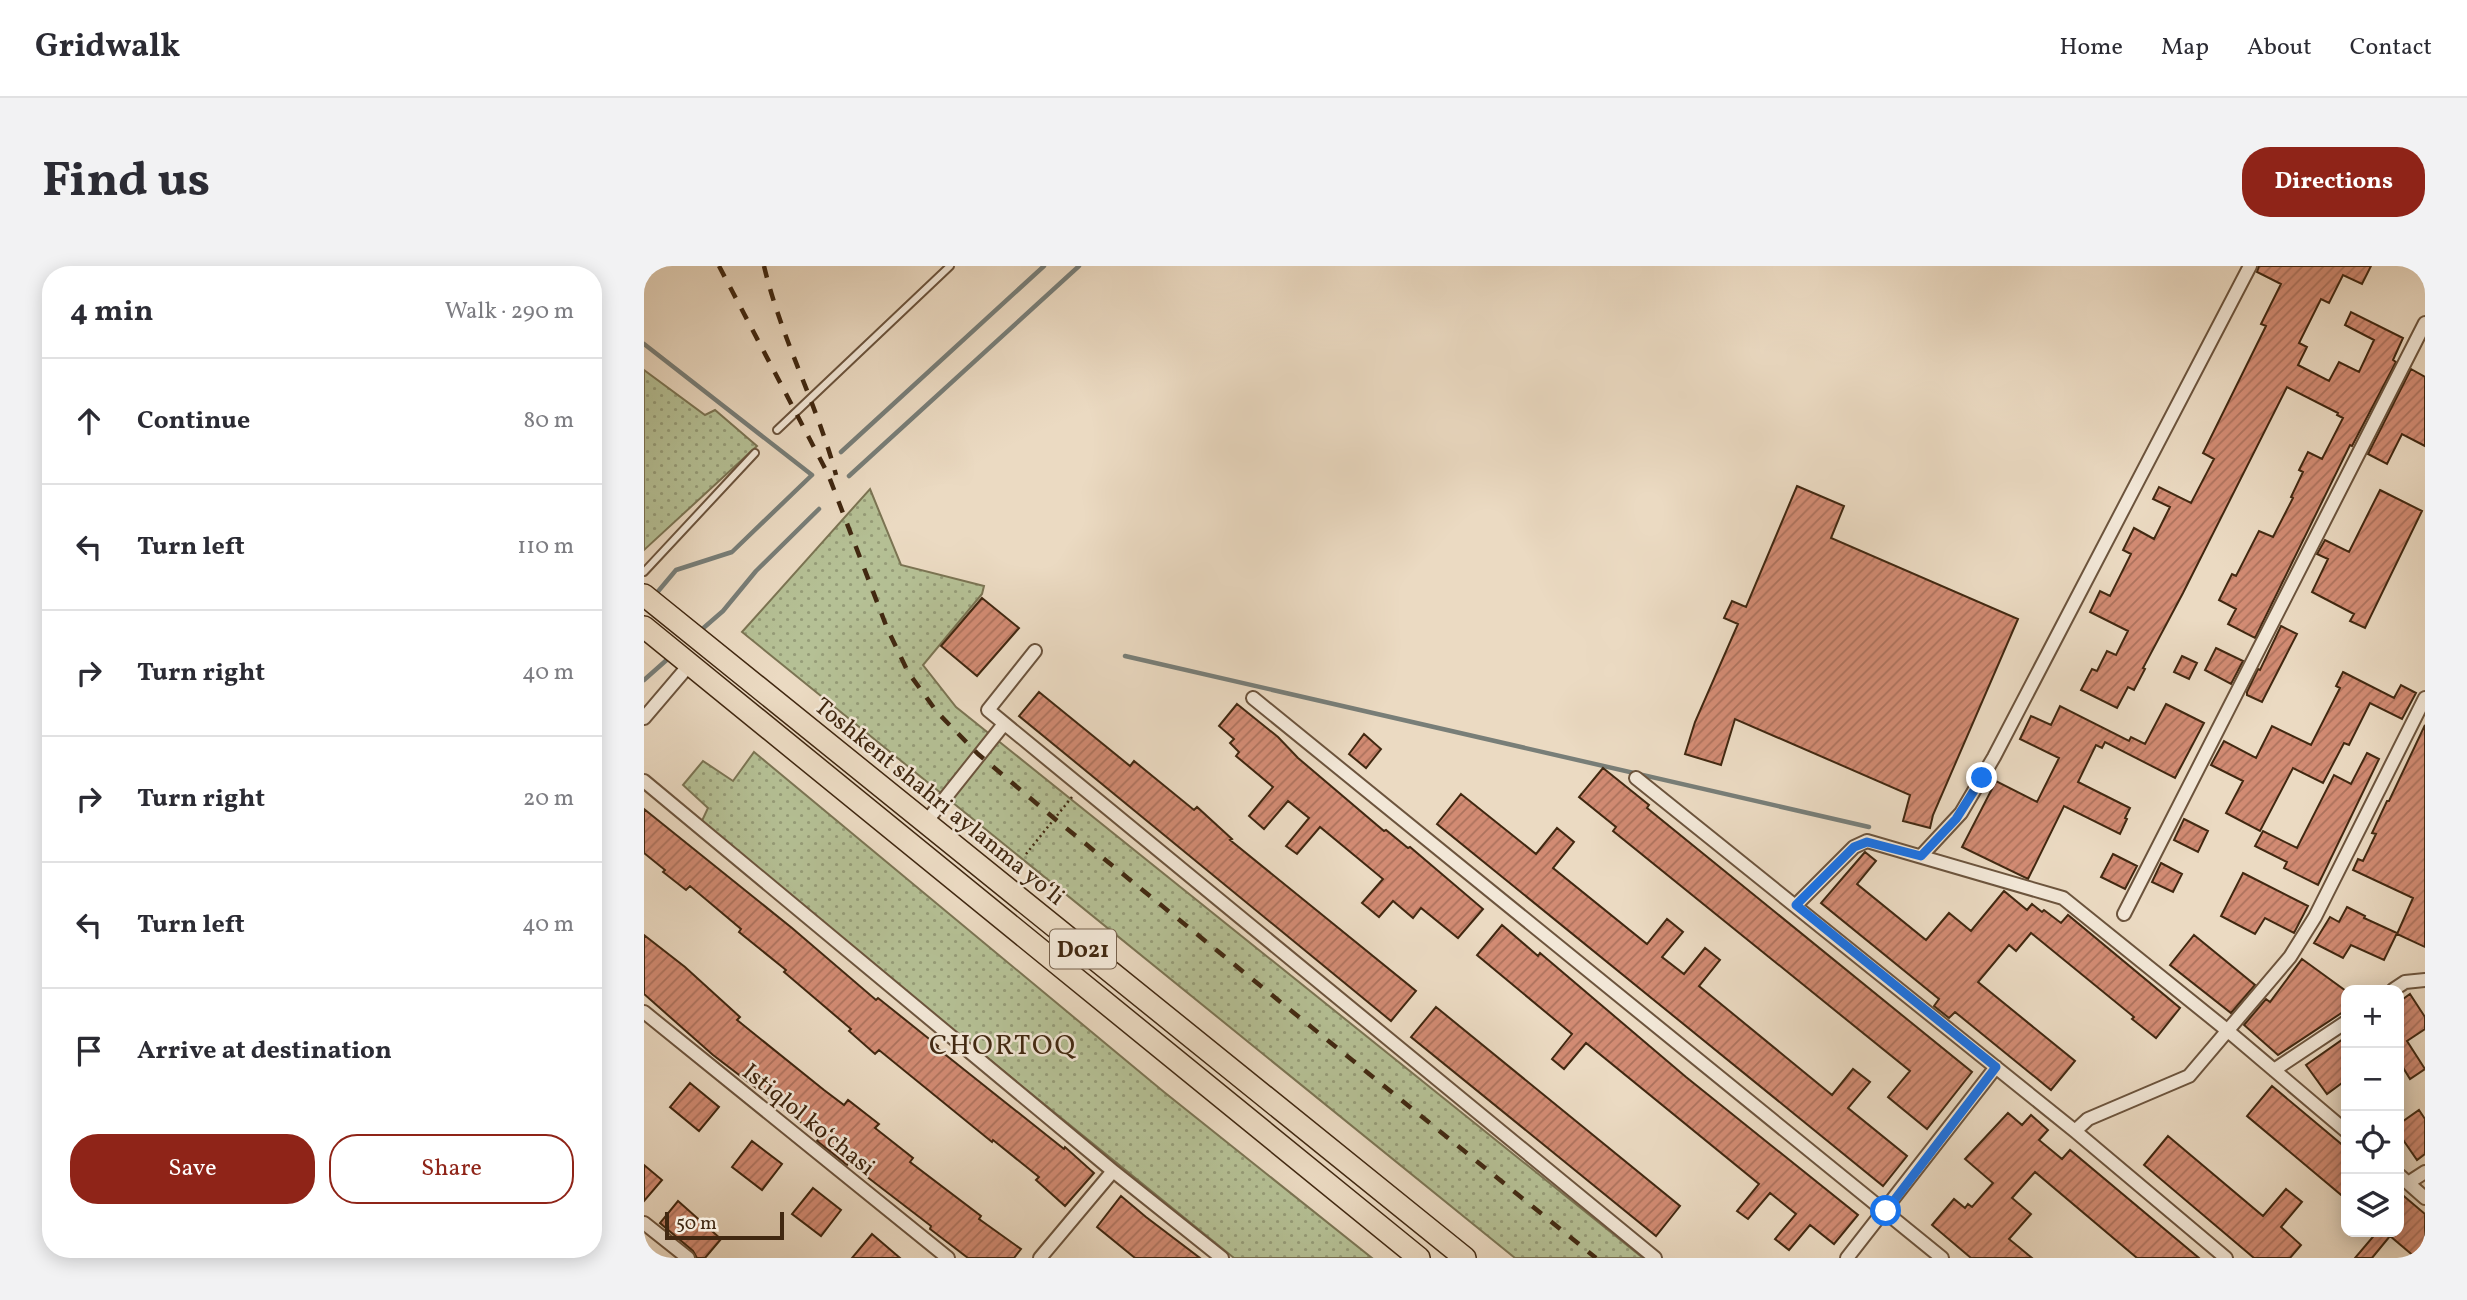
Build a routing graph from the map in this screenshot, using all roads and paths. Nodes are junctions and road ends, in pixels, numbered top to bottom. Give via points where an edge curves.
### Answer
1 (950, 266) edge
2 (2250, 266) edge
3 (2425, 323) edge
4 (777, 430) dead end
5 (755, 453) dead end
6 (644, 572) edge
7 (644, 595) edge
8 (644, 627) edge
9 (1035, 651) dead end
10 (685, 661) junction
11 (1253, 698) dead end
12 (2425, 698) edge
13 (644, 718) edge
14 (1004, 724) junction
15 (1636, 778) dead end
16 (644, 781) edge
17 (1081, 787) junction
18 (926, 822) junction
19 (1026, 854) dead end
20 (1921, 856) junction
21 (1796, 905) junction
22 (2124, 914) dead end
23 (2425, 980) edge
24 (2400, 985) edge
25 (644, 1012) edge
26 (2341, 1025) edge
27 (2228, 1031) junction
28 (1996, 1067) junction
29 (2274, 1070) junction
30 (2341, 1127) edge
31 (2075, 1131) junction
32 (1113, 1171) junction
33 (2425, 1172) edge
34 (2404, 1179) edge
35 (2404, 1180) edge
36 (2425, 1198) edge
37 (1886, 1211) junction
38 (644, 1223) edge
39 (688, 1258) edge
40 (948, 1258) edge
41 (1040, 1258) edge
42 (1222, 1258) edge
43 (1419, 1258) edge
44 (1465, 1258) edge
45 (1655, 1258) edge
46 (1847, 1258) edge
47 (1942, 1258) edge
48 (2226, 1258) edge

1 - 4 lane
2 - 20 street via 1994,757 1961,813
3 - 22 street
5 - 6 lane
7 - 18 highway, Toshkent shahri aylanma yoʻli / D021
8 - 10 highway, D021
9 - 14 street via 988,710
10 - 13 street
10 - 43 highway, D021
11 - 37 street
12 - 27 street via 2315,917 2290,957
14 - 17 street
14 - 18 street
15 - 21 street
16 - 32 street
17 - 19 path
17 - 45 street
18 - 44 highway, Toshkent shahri aylanma yoʻli / D021
20 - 21 street via 1867,842 1854,847
20 - 27 street via 2063,898
21 - 28 street
23 - 24 street
25 - 40 street, Istiqlol koʻchasi
26 - 29 street
27 - 29 street
27 - 31 street via 2189,1076 2088,1119
28 - 31 street
28 - 37 street
29 - 30 street
31 - 48 street
32 - 41 street
32 - 42 street
33 - 34 street
35 - 36 street
37 - 46 street
37 - 47 street
38 - 39 street

